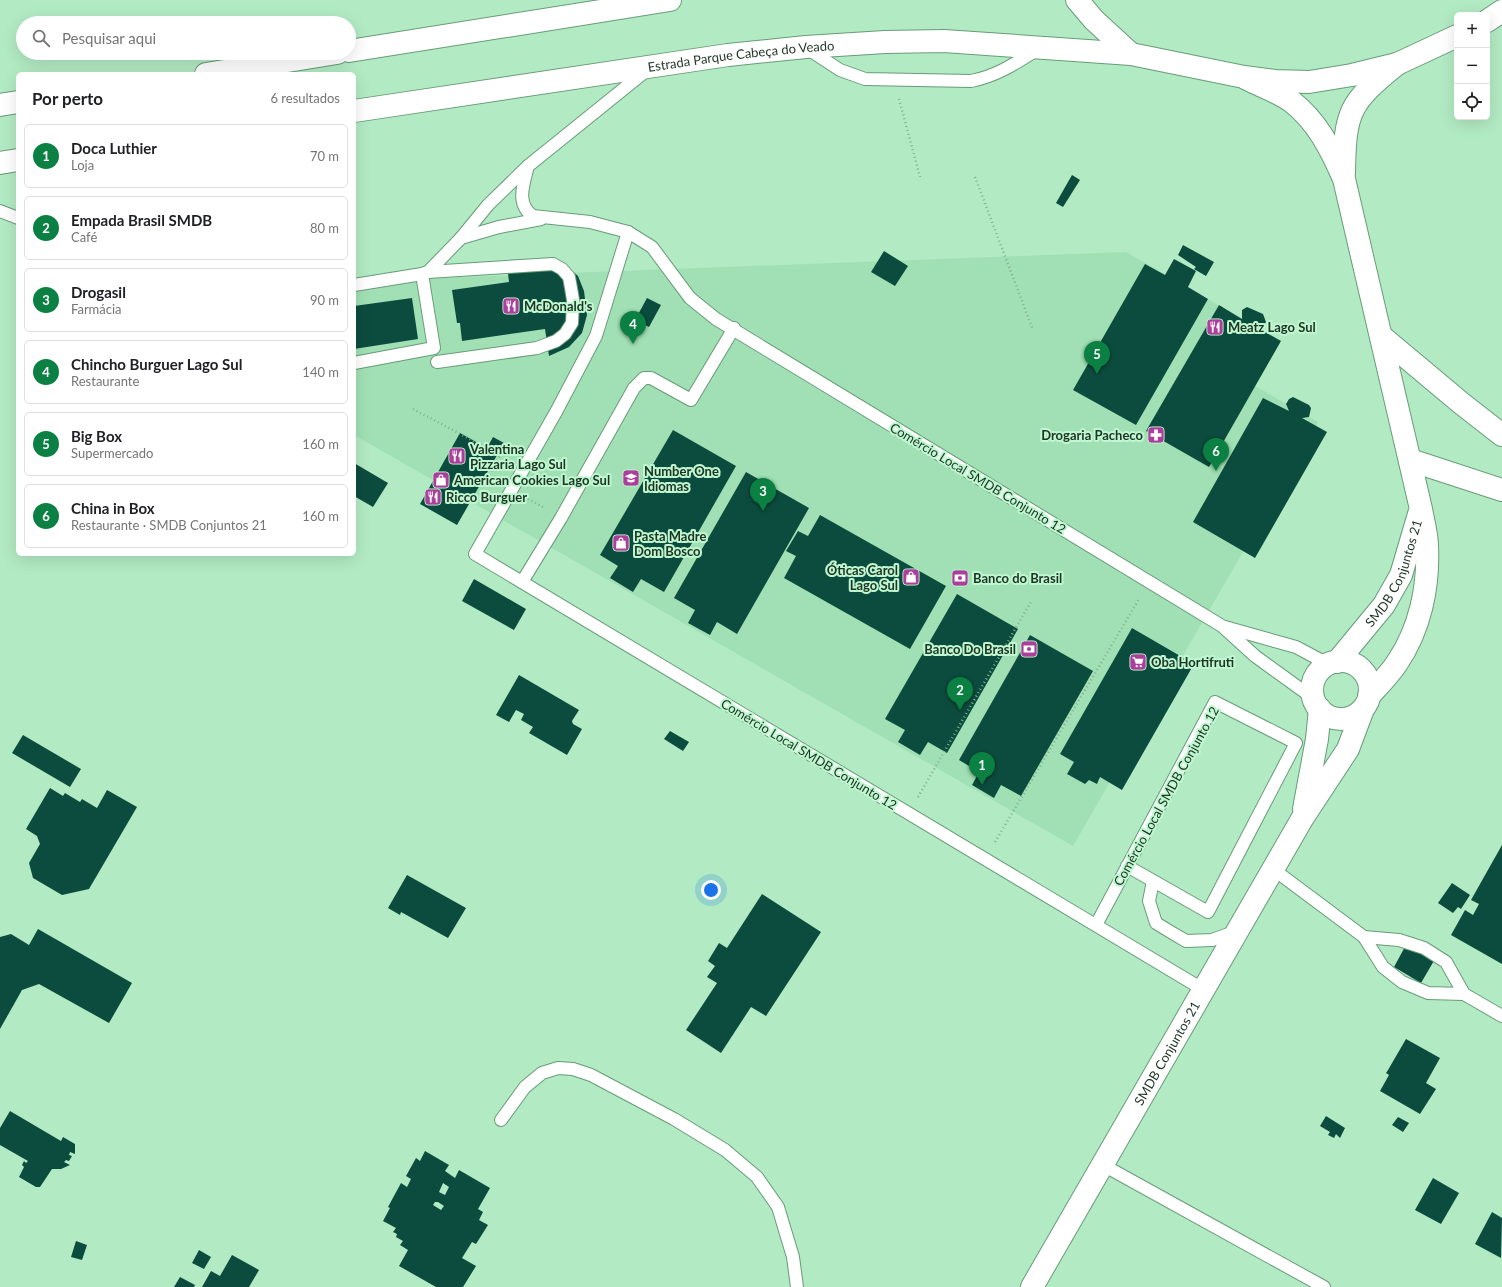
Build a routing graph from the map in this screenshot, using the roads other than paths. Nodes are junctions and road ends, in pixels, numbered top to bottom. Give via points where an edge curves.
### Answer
1 (670, 0) edge
2 (1078, 0) edge
3 (1502, 11) edge
4 (1490, 19) edge
5 (1454, 37) edge
6 (806, 47) junction
7 (1041, 47) junction
8 (356, 50) edge
9 (1131, 54) junction
10 (293, 60) edge
11 (1397, 64) junction
12 (652, 66) junction
13 (218, 72) edge
14 (1244, 77) junction
15 (16, 102) edge
16 (0, 105) edge
17 (356, 111) edge
18 (16, 160) edge
19 (0, 163) edge
20 (528, 166) junction
21 (1344, 179) junction
22 (0, 211) edge
23 (16, 217) edge
24 (550, 217) junction
25 (628, 232) junction
26 (461, 238) junction
27 (425, 273) junction
28 (356, 285) edge
29 (734, 328) junction
30 (1381, 336) junction
31 (438, 362) dead end
32 (356, 363) edge
33 (1502, 435) edge
34 (1410, 460) junction
35 (1502, 490) edge
36 (1421, 509) junction
37 (522, 582) junction
38 (1222, 626) junction
39 (1333, 663) junction
40 (1366, 702) junction
41 (1316, 704) junction
42 (1302, 819) junction
43 (1127, 866) junction
44 (1273, 869) junction
45 (1153, 881) junction
46 (1096, 925) junction
47 (1238, 930) junction
48 (1364, 937) junction
49 (1204, 990) junction
50 (1464, 994) junction
51 (1502, 1016) edge
52 (501, 1120) dead end
53 (1103, 1165) junction
54 (797, 1287) edge
55 (1032, 1287) edge
56 (1324, 1287) edge

1 - 8 street
2 - 9 street via 1094,20
3 - 4 street
5 - 11 street
6 - 7 street, Estrada Parque Cabeça do Veado via 944,41
6 - 7 lane via 855,77 899,81 971,81 986,78
6 - 12 street, Estrada Parque Cabeça do Veado
7 - 9 street, Estrada Parque Cabeça do Veado
9 - 14 street, Estrada Parque Cabeça do Veado
10 - 13 street
11 - 14 street via 1309,82
11 - 21 street via 1369,86 1347,120 1344,139
12 - 17 street, Estrada Parque Cabeça do Veado
12 - 20 lane
14 - 21 street via 1290,100 1309,117 1328,143
15 - 16 street
18 - 19 street
20 - 24 lane, Comércio Local SMDB Conjunto 12 via 521,195 523,205 533,216
20 - 26 lane via 488,205
21 - 30 street
22 - 23 lane
24 - 25 lane, Comércio Local SMDB Conjunto 12 via 590,222
24 - 26 lane
25 - 29 lane, Comércio Local SMDB Conjunto 12 via 652,247 694,302 716,319
25 - 37 lane, Comércio Local SMDB Conjunto 12 via 596,336 513,490 475,554
26 - 27 lane
27 - 28 lane
27 - 31 lane via 553,264 569,277 573,300 572,323 565,334 547,345
27 - 32 lane via 434,348
29 - 37 lane via 691,400 651,378 644,378 634,388
29 - 38 lane, Comércio Local SMDB Conjunto 12 via 956,466
30 - 33 street
30 - 34 street
34 - 35 street
34 - 36 street
36 - 39 street, SMDB Conjuntos 21 via 1401,575 1384,604
36 - 40 street, SMDB Conjuntos 21 via 1427,544 1426,580 1421,611 1411,639 1397,664
37 - 46 lane, Comércio Local SMDB Conjunto 12
38 - 39 lane, Comércio Local SMDB Conjunto 12 via 1296,647
38 - 41 lane, Comércio Local SMDB Conjunto 12 via 1255,656
39 - 40 street via 1355,665 1362,671 1369,687
39 - 41 street via 1316,675 1313,682
40 - 41 street via 1357,714 1344,719 1330,717
40 - 42 street, SMDB Conjuntos 21 via 1348,749
41 - 42 street, SMDB Conjuntos 21 via 1317,739
42 - 44 street, SMDB Conjuntos 21
43 - 45 lane
43 - 45 lane, Comércio Local SMDB Conjunto 12 via 1215,702 1296,743 1208,912
43 - 46 lane, Comércio Local SMDB Conjunto 12
44 - 47 street, SMDB Conjuntos 21
44 - 48 lane
45 - 47 lane via 1149,901 1156,923 1186,941 1212,940
46 - 49 lane, Comércio Local SMDB Conjunto 12
47 - 49 street, SMDB Conjuntos 21
48 - 50 lane via 1383,967 1402,982 1428,993
48 - 50 lane via 1399,940 1424,948 1446,962
49 - 53 street, SMDB Conjuntos 21
50 - 51 lane
52 - 54 lane via 525,1087 542,1073 558,1068 573,1069 591,1075 674,1119 725,1150 757,1177 778,1207 793,1257
53 - 55 street, SMDB Conjuntos 21
53 - 56 lane

